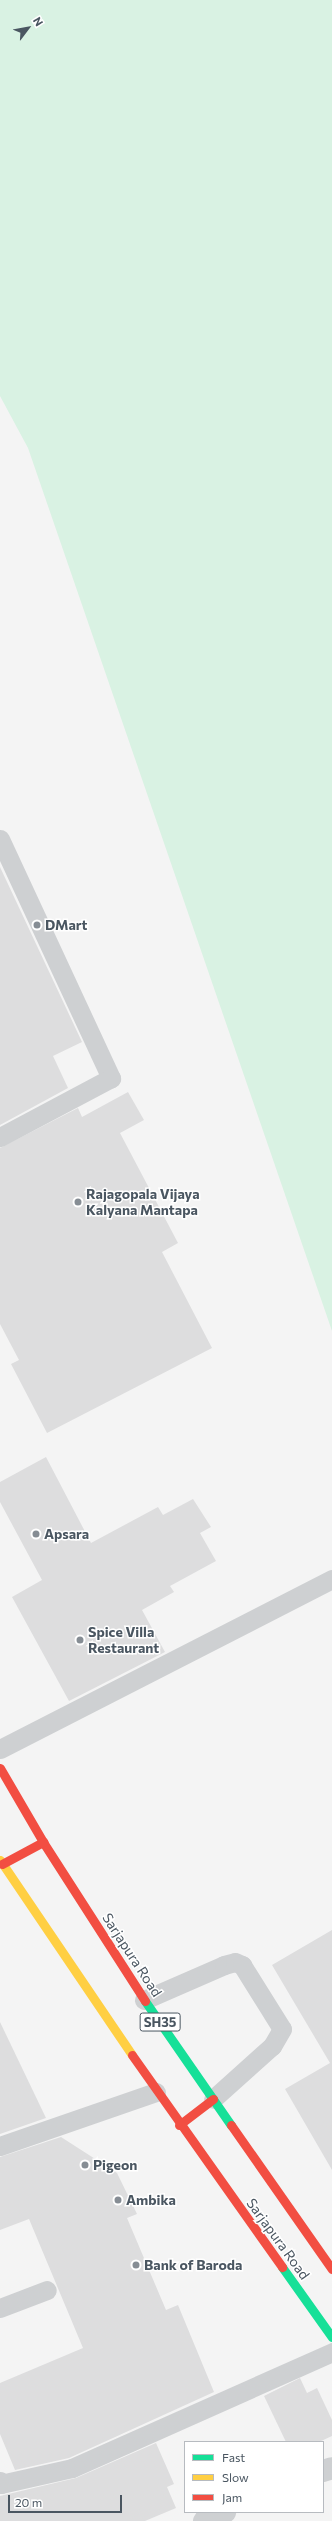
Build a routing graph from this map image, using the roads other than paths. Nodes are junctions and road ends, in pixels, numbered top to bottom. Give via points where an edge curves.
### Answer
1 (0, 839) edge
2 (0, 1137) edge
3 (332, 1579) edge
4 (0, 1749) edge
5 (0, 1768) edge
6 (43, 1842) junction
7 (1, 1862) edge
8 (144, 2000) junction
9 (156, 2092) junction
10 (213, 2099) junction
11 (179, 2125) junction
12 (0, 2146) edge
13 (332, 2269) edge
14 (47, 2290) dead end
15 (0, 2308) edge
16 (332, 2337) edge
17 (332, 2352) edge
18 (0, 2481) edge
19 (223, 2513) edge
20 (204, 2521) edge

1 - 2 lane via 111,1078
3 - 4 lane
5 - 6 main road, Sarjapura Road / SH35
6 - 7 main road
6 - 8 main road, Sarjapura Road / SH35
7 - 9 main road, Sarjapura Road
8 - 10 main road, Sarjapura Road / SH35
8 - 10 lane via 224,1964 235,1962 242,1965 282,2029 272,2046
9 - 11 main road, Sarjapura Road
9 - 12 lane
10 - 11 main road
10 - 13 main road, Sarjapura Road / SH35
11 - 16 main road, Sarjapura Road
14 - 15 lane
17 - 18 lane via 72,2468 1,2484
19 - 20 street

